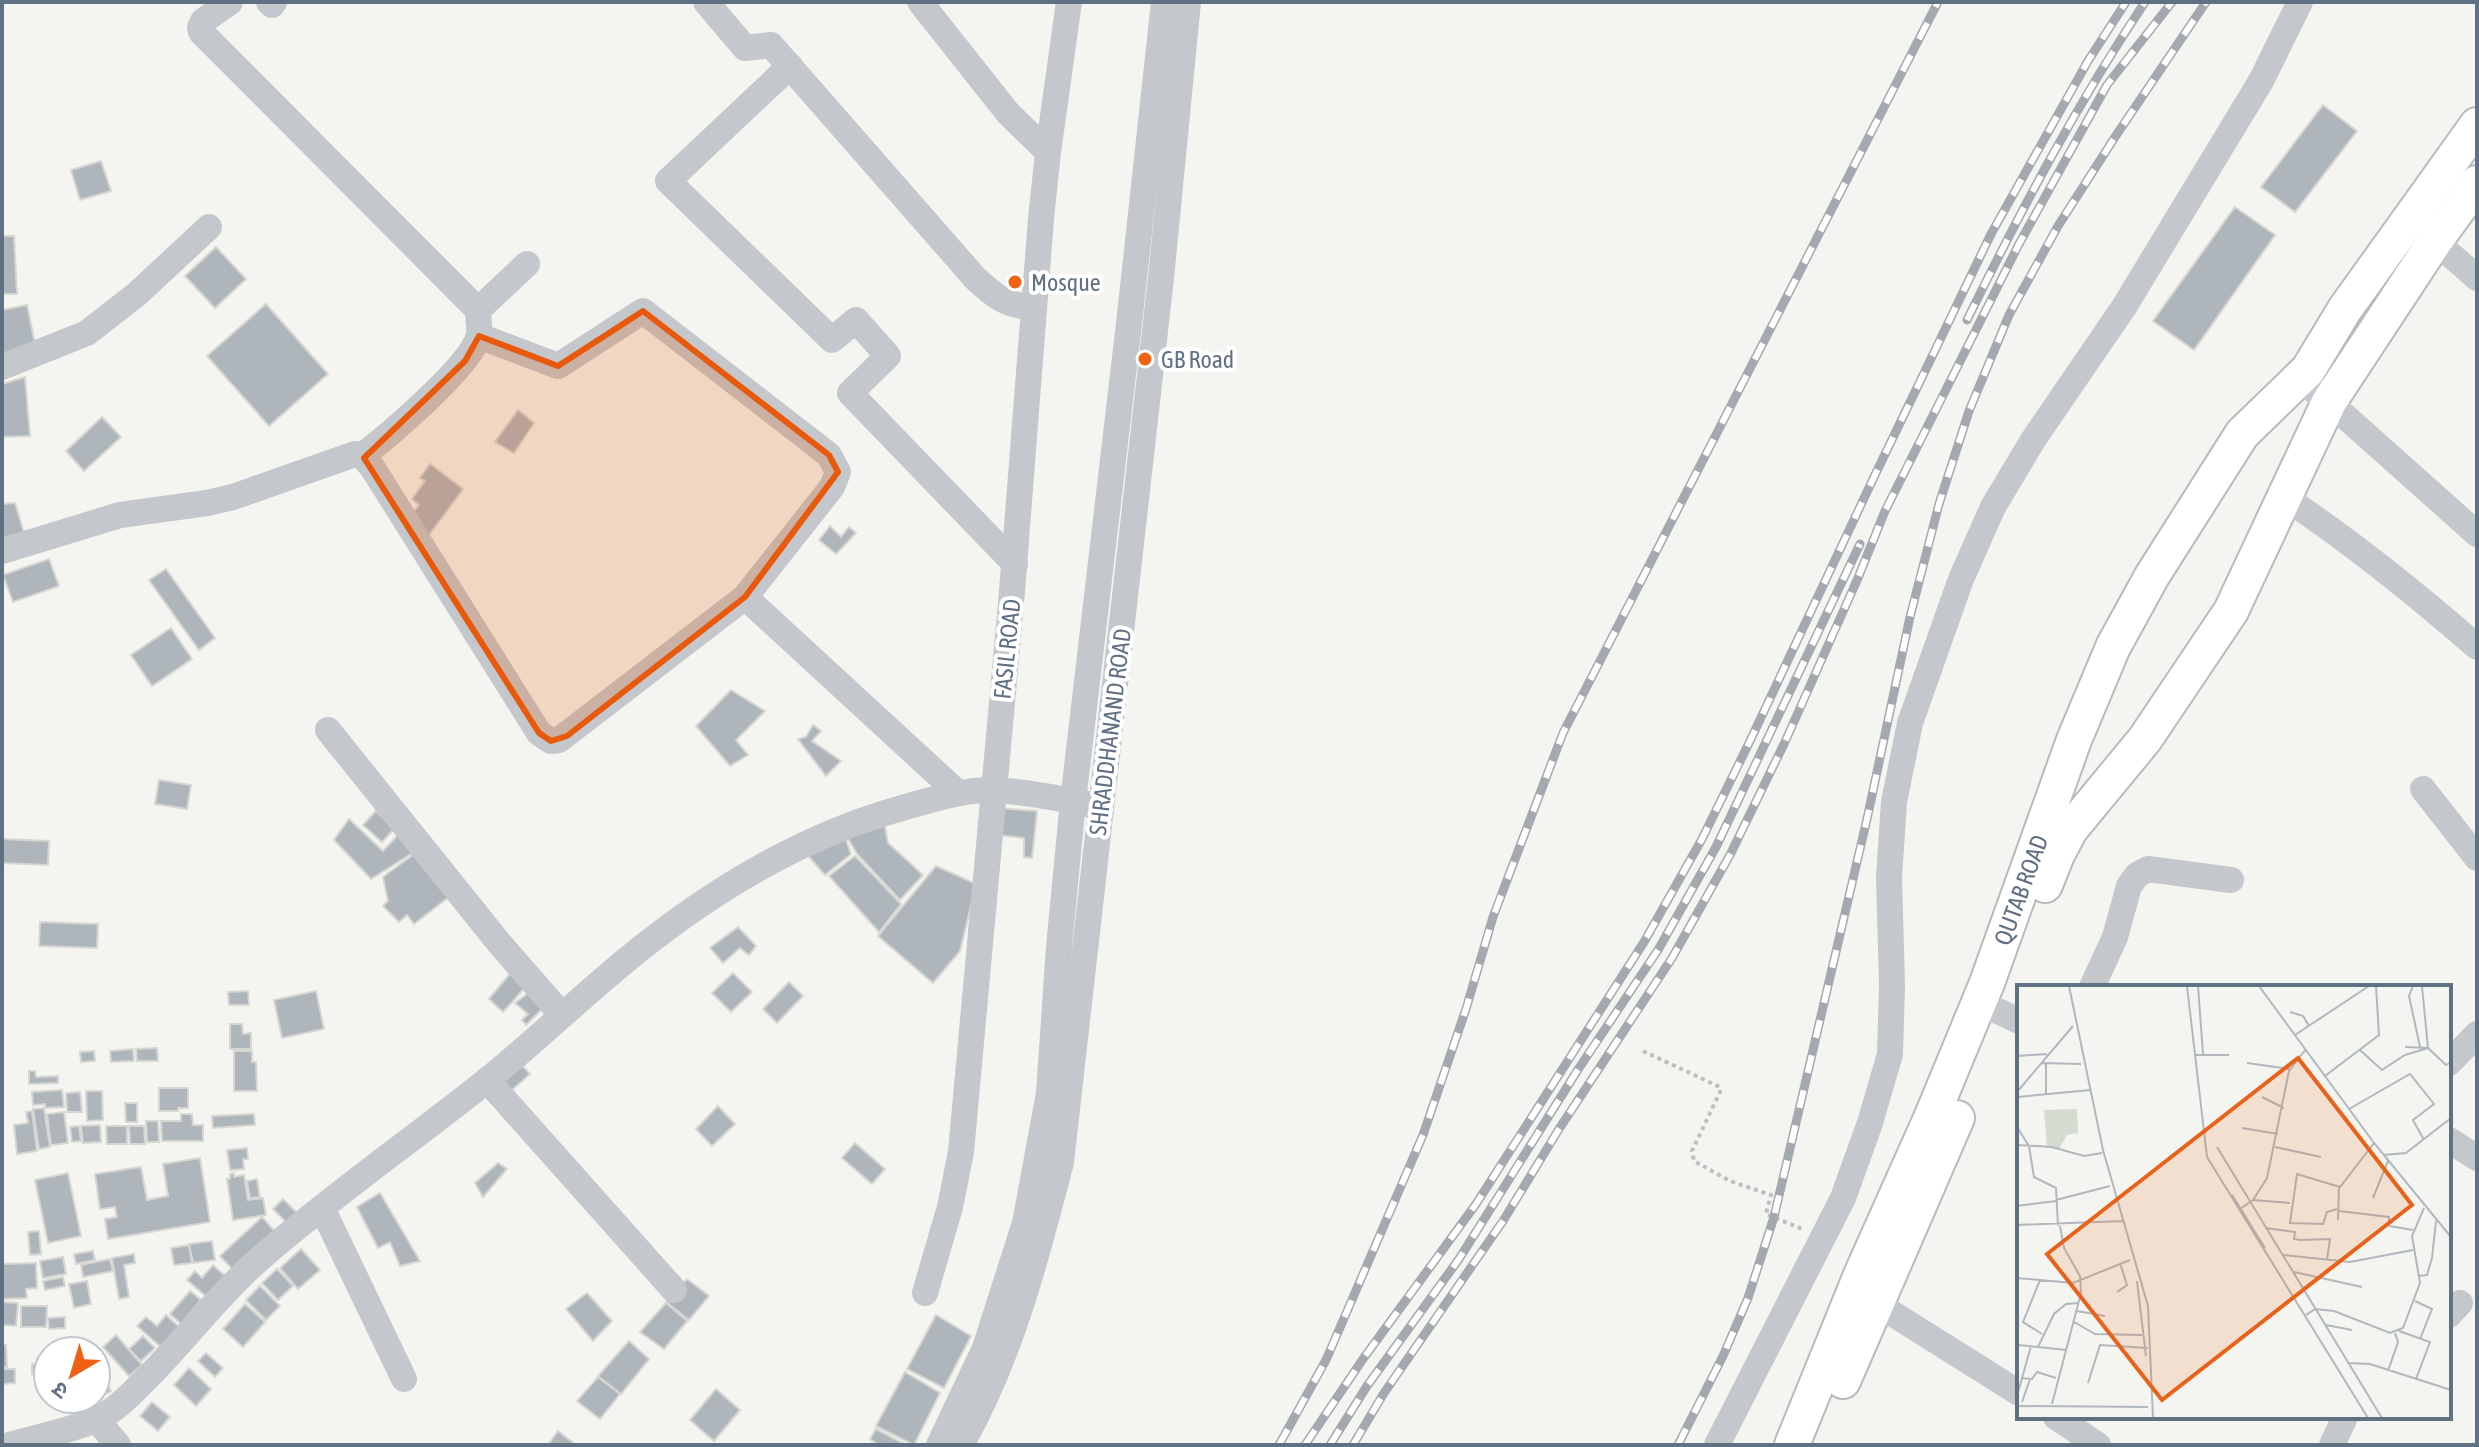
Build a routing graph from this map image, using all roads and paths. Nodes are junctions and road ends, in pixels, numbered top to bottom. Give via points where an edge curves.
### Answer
1 (230, 2) edge
2 (706, 2) edge
3 (920, 2) edge
4 (1069, 2) edge
5 (1164, 2) edge
6 (1188, 2) edge
7 (2300, 2) edge
8 (790, 66) junction
9 (2477, 127) edge
10 (1048, 152) junction
11 (2477, 183) edge
12 (209, 227) dead end
13 (2422, 230) junction
14 (527, 264) dead end
15 (2477, 278) edge
16 (1034, 308) junction
17 (478, 323) junction
18 (2, 367) edge
19 (2303, 375) junction
20 (2329, 402) junction
21 (1116, 436) junction
22 (1143, 439) junction
23 (362, 456) junction
24 (2284, 497) junction
25 (2477, 534) edge
26 (2, 551) edge
27 (1015, 564) junction
28 (745, 597) junction
29 (2477, 647) edge
30 (328, 730) dead end
31 (2423, 789) dead end
32 (993, 790) junction
33 (958, 793) junction
34 (1073, 801) junction
35 (1101, 806) junction
36 (2047, 851) junction
37 (2477, 858) edge
38 (2231, 880) dead end
39 (2093, 985) edge
40 (562, 1015) junction
41 (2008, 1016) edge
42 (2477, 1034) edge
43 (1643, 1051) dead end
44 (2451, 1061) edge
45 (487, 1080) junction
46 (2451, 1141) edge
47 (2477, 1158) edge
48 (322, 1208) junction
49 (1823, 1238) junction
50 (674, 1290) dead end
51 (925, 1293) dead end
52 (1865, 1297) junction
53 (404, 1379) dead end
54 (2017, 1392) edge
55 (96, 1419) junction
56 (2059, 1419) edge
57 (2344, 1419) edge
58 (9, 1445) edge
59 (118, 1445) edge
60 (939, 1445) edge
61 (961, 1445) edge
62 (1717, 1445) edge
63 (1792, 1445) edge
64 (1815, 1445) edge
65 (2098, 1445) edge
66 (2332, 1445) edge

1 - 17 street via 203,21 201,32
2 - 8 street via 745,48 771,45
3 - 10 street via 1008,113
4 - 10 street, FASIL ROAD
5 - 21 street, SHRADDHANAND ROAD
6 - 22 street, SHRADDHANAND ROAD
7 - 49 street via 2261,81 2124,307 1993,507 1961,579 1910,723 1894,802 1890,1054 1843,1198
8 - 16 street via 994,297
8 - 27 street via 668,181 832,340 856,320 888,356 850,393
9 - 13 main road
10 - 16 street, FASIL ROAD
11 - 13 main road
12 - 18 street via 98,326
13 - 15 street
13 - 19 main road, QUTAB ROAD via 2345,309
13 - 20 main road, QUTAB ROAD
14 - 17 street
16 - 27 street, FASIL ROAD
17 - 23 street via 465,361
17 - 28 street via 558,366 643,311 829,455 838,472 832,487
19 - 20 street
19 - 36 main road, QUTAB ROAD via 2242,434 2113,647 2074,740
20 - 24 main road, QUTAB ROAD
20 - 25 street
21 - 22 street
21 - 34 street, SHRADDHANAND ROAD
22 - 35 street, SHRADDHANAND ROAD
23 - 26 street via 355,454 233,497 120,515
23 - 28 street via 544,738 567,736
24 - 29 street via 2417,595
24 - 36 main road, QUTAB ROAD via 2231,611 2145,739
27 - 32 street, FASIL ROAD
28 - 33 street
30 - 40 street
31 - 37 street
32 - 33 street
32 - 34 street
32 - 51 street, FASIL ROAD via 961,1152
33 - 40 street via 873,816 766,863 625,960
34 - 35 street
34 - 60 street, SHRADDHANAND ROAD via 1049,1093 1025,1223 985,1348
35 - 61 street, SHRADDHANAND ROAD via 1061,1162 1011,1336
36 - 41 main road, QUTAB ROAD
36 - 52 main road, QUTAB ROAD via 1949,1076
38 - 39 street via 2148,869 2137,875
40 - 45 street
41 - 52 main road, QUTAB ROAD
42 - 44 street
43 - 49 path via 1720,1087 1692,1151 1694,1161 1771,1195 1766,1214
45 - 48 street
45 - 50 street
46 - 47 street
48 - 53 street
48 - 55 street via 251,1267 133,1392
49 - 62 street
52 - 54 street
52 - 63 main road, QUTAB ROAD
52 - 64 main road, QUTAB ROAD
55 - 58 street
55 - 59 street
56 - 65 street
57 - 66 street

